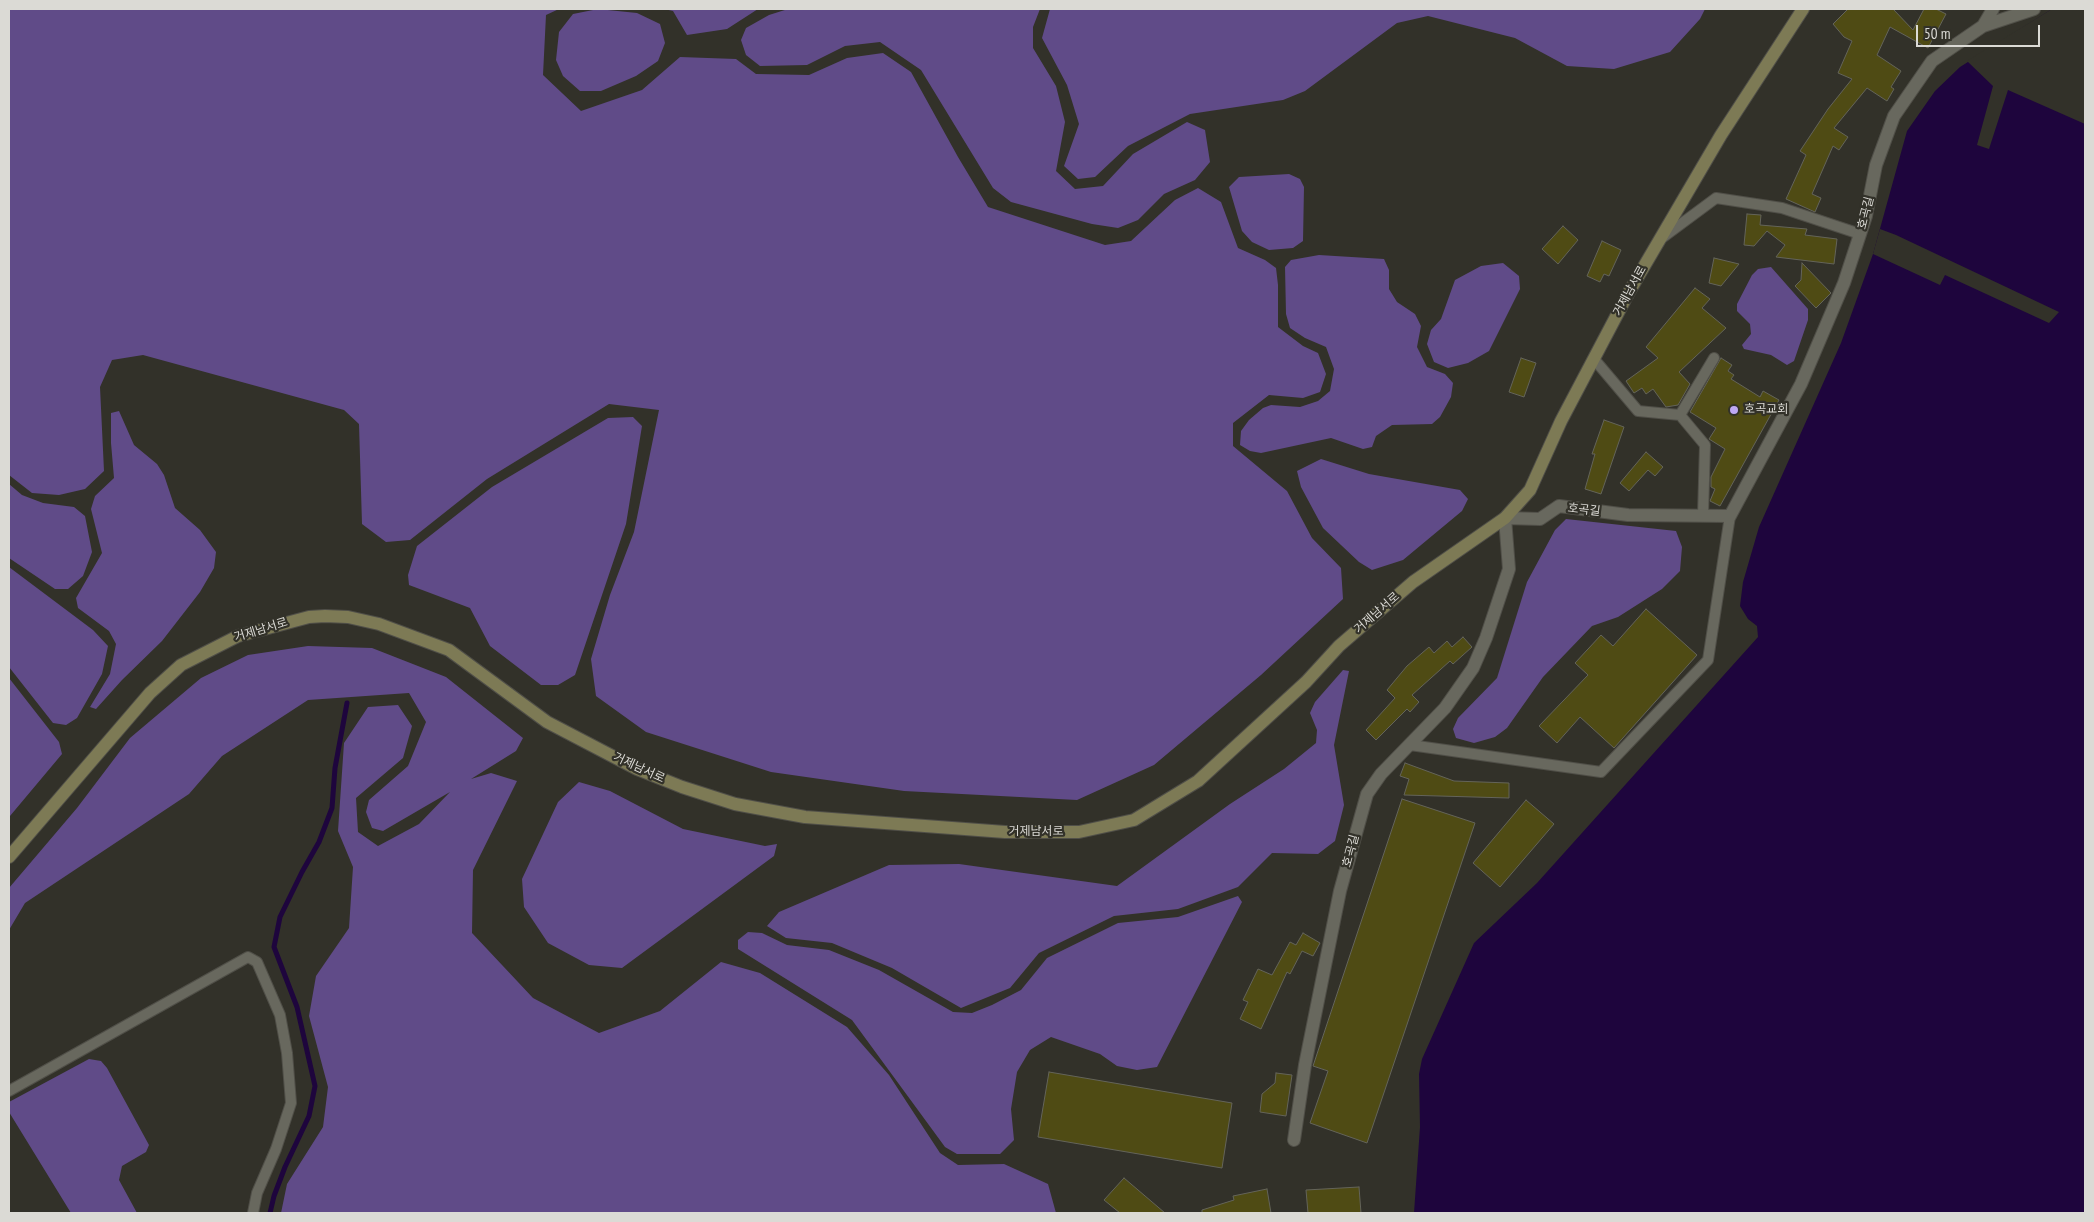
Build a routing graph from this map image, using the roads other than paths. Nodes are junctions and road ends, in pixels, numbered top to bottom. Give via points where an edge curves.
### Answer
1 (1803, 9) edge
2 (1993, 9) edge
3 (2034, 9) edge
4 (1983, 26) junction
5 (1860, 234) junction
6 (1660, 240) junction
7 (1714, 358) dead end
8 (1594, 359) junction
9 (1680, 415) junction
10 (1703, 516) junction
11 (1730, 516) junction
12 (1505, 518) junction
13 (1410, 745) junction
14 (9, 857) edge
15 (9, 1091) edge
16 (1294, 1140) dead end
17 (253, 1213) edge

1 - 6 main road, 거제남서로 via 1721,135
2 - 4 street, 호곡길
3 - 4 street
4 - 5 street, 호곡길 via 1932,61 1894,116 1876,165
5 - 6 lane via 1782,208 1716,198
5 - 11 street, 호곡길 via 1844,283 1801,384
6 - 8 main road, 거제남서로
7 - 9 lane
8 - 9 lane via 1638,411
8 - 12 main road, 거제남서로 via 1530,490
9 - 10 lane via 1705,445
10 - 11 street, 호곡길
10 - 12 street, 호곡길 via 1628,515 1559,506 1540,519
11 - 13 lane via 1708,660 1601,772
12 - 13 street, 호곡길 via 1509,569 1486,638 1473,668 1445,708
12 - 14 main road, 거제남서로 via 1413,582 1339,646 1306,682 1198,781 1134,820 1078,832 1006,832 805,817 735,804 637,769 547,722 449,650 380,624 325,616 309,617 238,636 181,665 150,693
13 - 16 street, 호곡길 via 1381,774 1367,794 1340,892 1305,1065
15 - 17 lane via 248,957 257,962 280,1015 287,1053 290,1103 276,1149 257,1193

